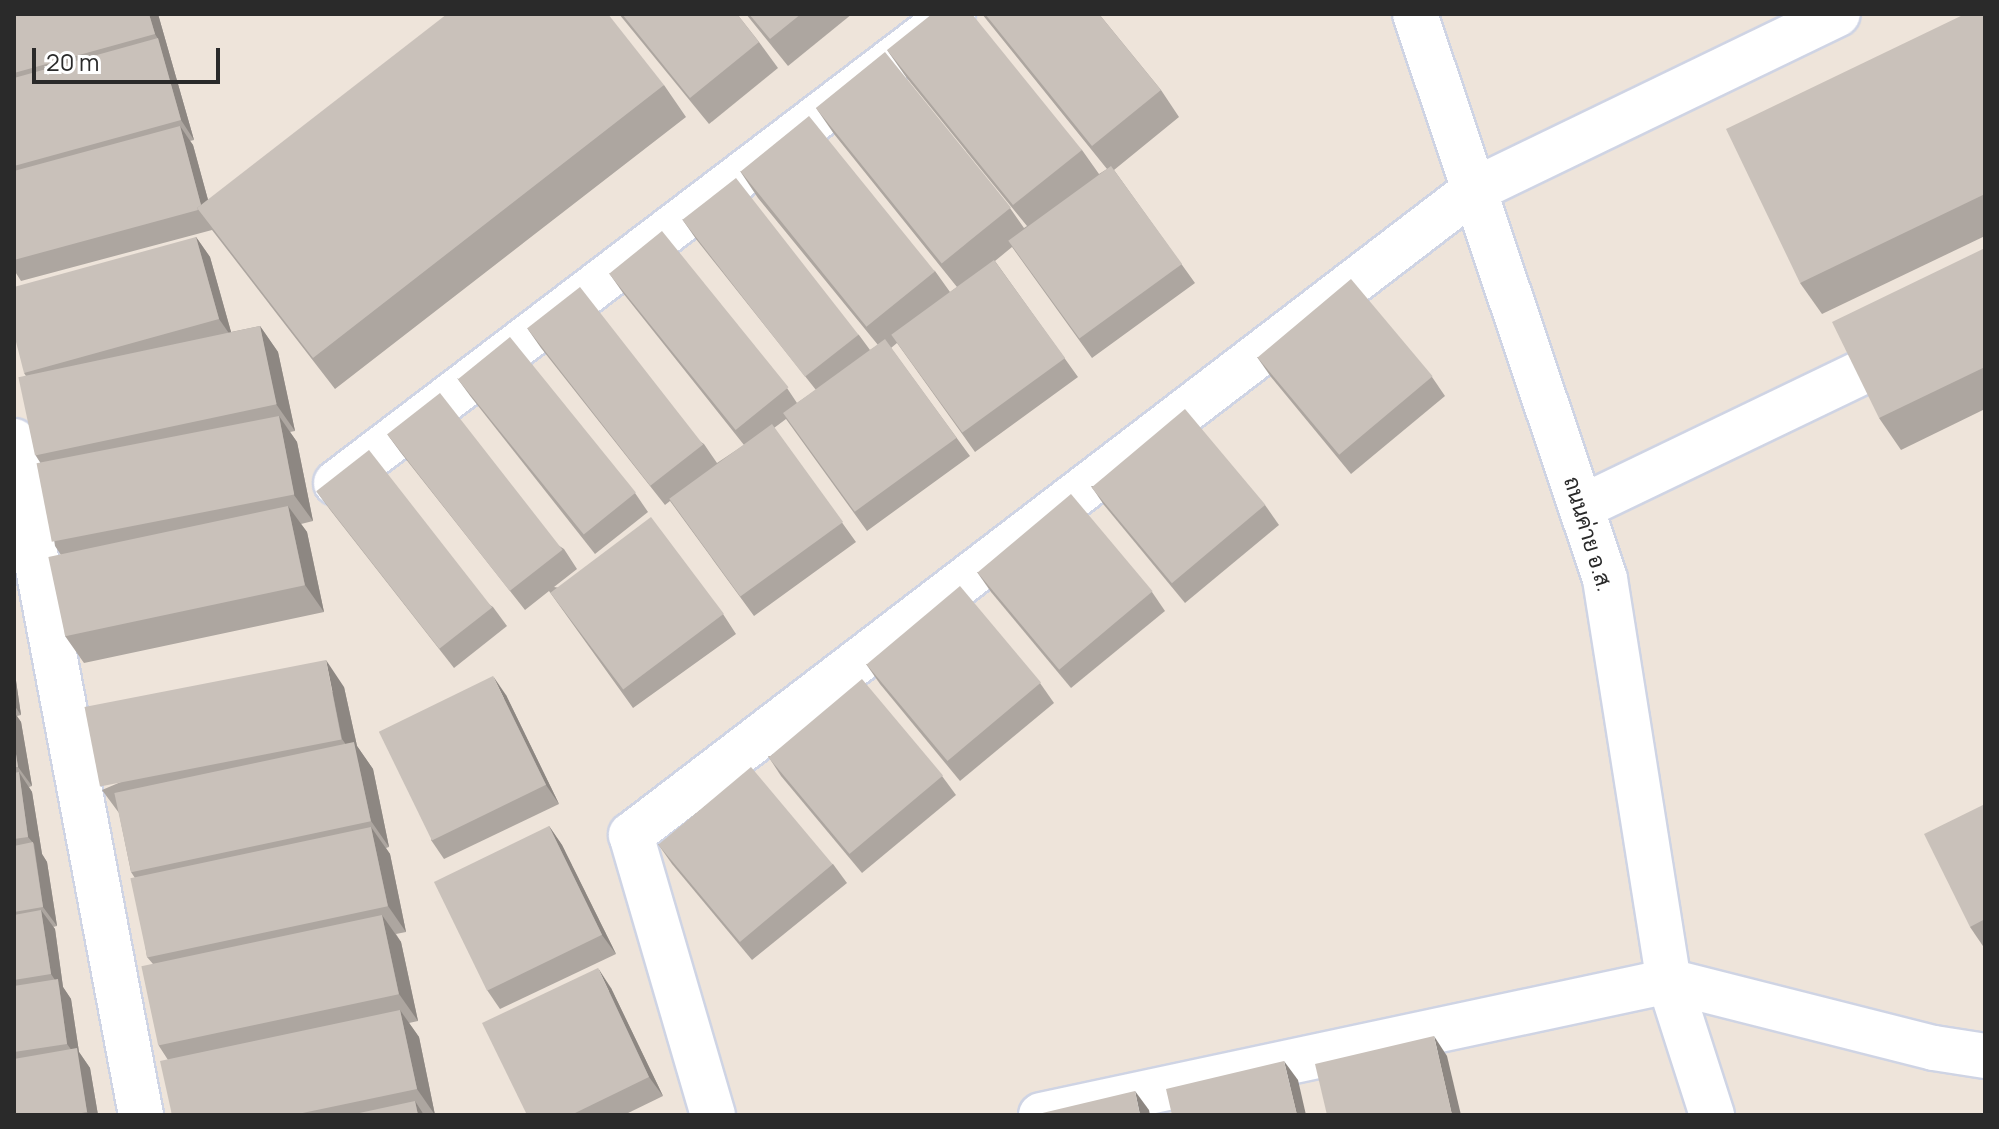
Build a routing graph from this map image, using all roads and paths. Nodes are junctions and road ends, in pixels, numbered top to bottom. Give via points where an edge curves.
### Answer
1 (953, 14) edge
2 (1415, 14) edge
3 (1838, 14) edge
4 (1474, 190) junction
5 (1985, 313) edge
6 (14, 441) edge
7 (336, 483) edge
8 (1582, 507) junction
9 (1669, 981) junction
10 (1985, 1025) edge
11 (1934, 1048) junction
12 (1985, 1056) edge
13 (141, 1115) edge
14 (713, 1115) edge
15 (1041, 1115) edge
16 (1712, 1115) edge

1 - 7 street
2 - 4 street, ถนนค่าย อ.ส.
3 - 4 street
4 - 8 street, ถนนค่าย อ.ส.
4 - 14 street via 631,835
5 - 8 street
6 - 13 street
8 - 9 street, ถนนค่าย อ.ส. via 1605,579
9 - 11 street
9 - 15 street
9 - 16 street, ถนนค่าย อ.ส.
10 - 11 street
11 - 12 street

